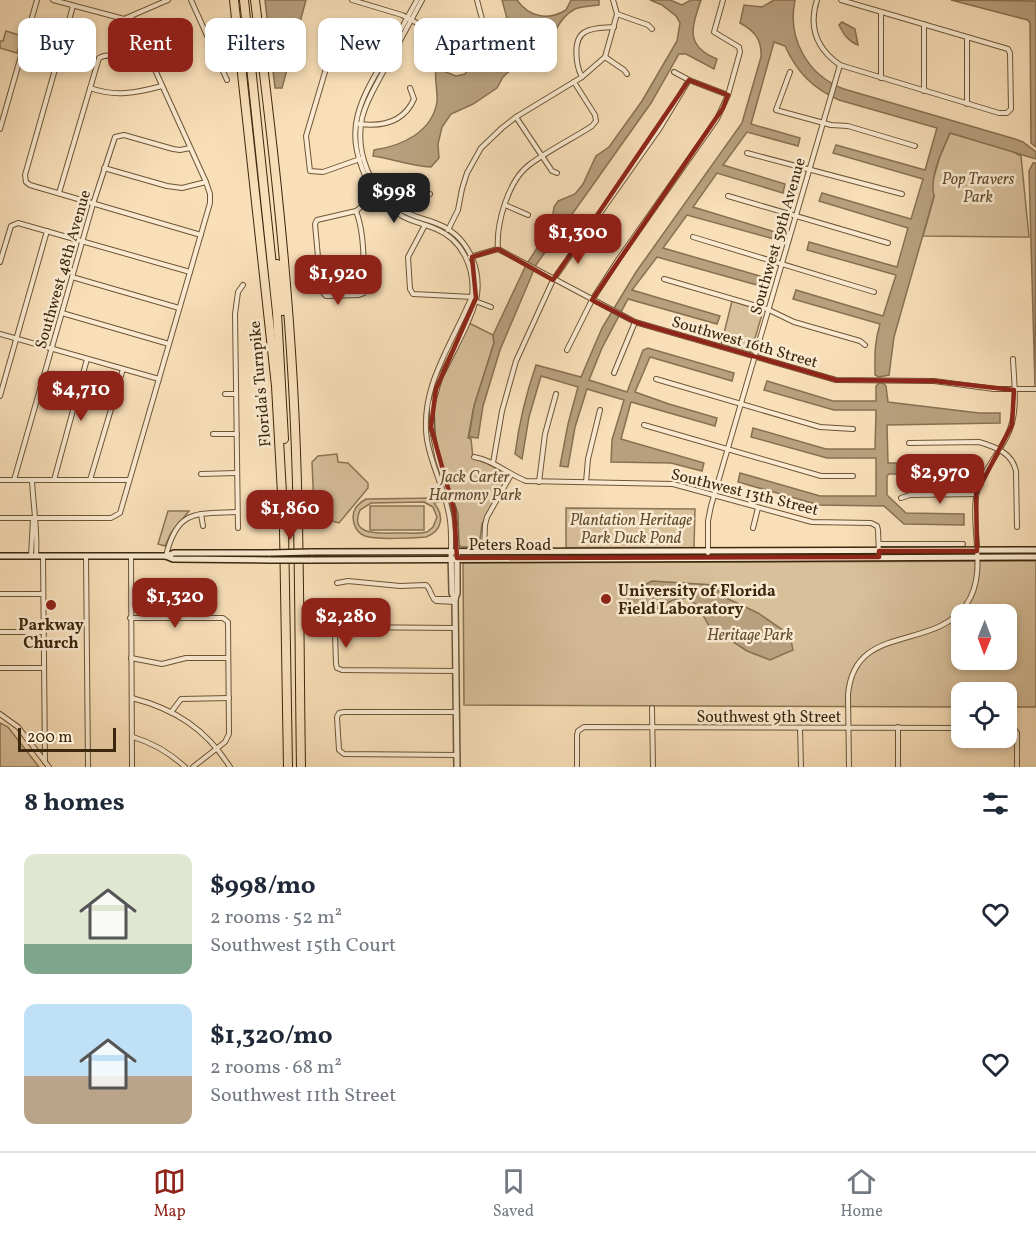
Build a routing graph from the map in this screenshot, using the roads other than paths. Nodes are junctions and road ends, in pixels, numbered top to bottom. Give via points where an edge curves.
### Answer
1 (37, 0) edge
2 (53, 0) edge
3 (168, 0) edge
4 (191, 0) edge
5 (234, 0) edge
6 (245, 0) edge
7 (255, 0) edge
8 (352, 0) edge
9 (417, 0) edge
10 (422, 0) edge
11 (477, 0) edge
12 (613, 0) edge
13 (723, 0) edge
14 (817, 0) edge
15 (841, 0) edge
16 (73, 6) junction
17 (880, 12) junction
18 (617, 14) junction
19 (130, 17) joint
20 (482, 18) edge
21 (409, 19) junction
22 (414, 22) edge
23 (924, 24) junction
24 (614, 27) junction
25 (652, 29) dead end
26 (402, 32) edge
27 (967, 37) junction
28 (108, 56) edge
29 (605, 57) junction
30 (840, 65) junction
31 (156, 72) edge
32 (325, 72) edge
33 (381, 72) edge
34 (675, 72) dead end
35 (790, 72) dead end
36 (627, 74) dead end
37 (582, 77) junction
38 (881, 78) junction
39 (227, 80) dead end
40 (689, 80) junction
41 (574, 82) junction
42 (162, 86) junction
43 (90, 88) junction
44 (410, 88) dead end
45 (924, 91) junction
46 (728, 95) junction
47 (967, 104) junction
48 (516, 117) junction
49 (822, 123) junction
50 (358, 124) junction
51 (0, 129) edge
52 (915, 146) dead end
53 (190, 148) junction
54 (747, 153) dead end
55 (542, 157) junction
56 (361, 159) junction
57 (105, 168) junction
58 (808, 169) junction
59 (557, 173) dead end
60 (206, 182) junction
61 (59, 193) junction
62 (379, 194) junction
63 (430, 194) dead end
64 (902, 194) dead end
65 (728, 196) dead end
66 (93, 204) junction
67 (505, 205) junction
68 (356, 212) junction
69 (528, 215) dead end
70 (794, 217) junction
71 (425, 225) junction
72 (47, 231) junction
73 (448, 231) junction
74 (201, 235) junction
75 (693, 237) dead end
76 (83, 241) junction
77 (888, 243) dead end
78 (498, 249) junction
79 (469, 258) junction
80 (0, 262) edge
81 (780, 263) junction
82 (190, 272) junction
83 (72, 277) junction
84 (664, 279) dead end
85 (554, 280) junction
86 (243, 285) dead end
87 (874, 292) dead end
88 (475, 298) junction
89 (592, 300) junction
90 (491, 307) dead end
91 (179, 308) junction
92 (768, 309) junction
93 (62, 313) junction
94 (635, 322) junction
95 (290, 331) junction
96 (0, 334) edge
97 (17, 339) junction
98 (169, 344) junction
99 (865, 345) dead end
100 (52, 348) junction
101 (567, 350) dead end
102 (754, 357) junction
103 (87, 359) junction
104 (1013, 359) dead end
105 (123, 369) junction
106 (614, 373) dead end
107 (656, 379) dead end
108 (159, 380) junction
109 (1035, 389) edge
110 (1014, 390) junction
111 (225, 394) dead end
112 (236, 394) junction
113 (556, 394) dead end
114 (0, 396) edge
115 (740, 403) junction
116 (600, 410) dead end
117 (644, 425) dead end
118 (853, 429) dead end
119 (213, 434) dead end
120 (237, 434) junction
121 (909, 443) dead end
122 (726, 450) junction
123 (999, 450) junction
124 (474, 457) dead end
125 (493, 463) junction
126 (237, 473) junction
127 (201, 474) dead end
128 (511, 475) junction
129 (853, 476) dead end
130 (0, 480) edge
131 (14, 480) junction
132 (32, 480) junction
133 (54, 480) junction
134 (90, 480) junction
135 (129, 480) junction
136 (539, 482) junction
137 (586, 482) junction
138 (976, 494) junction
139 (714, 495) junction
140 (901, 498) dead end
141 (758, 508) junction
142 (237, 512) junction
143 (201, 514) junction
144 (0, 518) edge
145 (34, 518) junction
146 (203, 526) dead end
147 (1017, 527) dead end
148 (238, 528) dead end
149 (753, 528) dead end
150 (284, 529) junction
151 (879, 544) junction
152 (963, 544) dead end
153 (1036, 550) edge
154 (484, 552) junction
155 (708, 554) junction
156 (879, 554) junction
157 (977, 554) junction
158 (454, 555) junction
159 (0, 556) edge
160 (33, 556) junction
161 (43, 556) junction
162 (86, 556) junction
163 (131, 556) junction
164 (166, 556) junction
165 (1036, 558) edge
166 (337, 584) dead end
167 (0, 594) edge
168 (43, 594) junction
169 (455, 600) junction
170 (130, 618) junction
171 (455, 628) junction
172 (0, 632) edge
173 (44, 632) junction
174 (131, 658) junction
175 (228, 658) junction
176 (44, 668) junction
177 (0, 669) edge
178 (456, 671) junction
179 (132, 698) junction
180 (229, 698) junction
181 (652, 708) dead end
182 (172, 711) junction
183 (456, 712) junction
184 (0, 714) edge
185 (898, 727) junction
186 (652, 728) junction
187 (800, 728) junction
188 (849, 728) junction
189 (951, 728) edge
190 (133, 737) junction
191 (217, 748) junction
192 (1017, 748) edge
193 (457, 755) junction
194 (45, 762) junction
195 (49, 767) edge
196 (88, 767) edge
197 (132, 767) edge
198 (185, 767) edge
199 (193, 767) edge
200 (230, 767) edge
201 (288, 767) edge
202 (301, 767) edge
203 (457, 767) edge
204 (577, 767) edge
205 (653, 767) edge
206 (801, 767) edge
207 (849, 767) edge
208 (897, 767) edge
209 (1017, 767) edge

1 - 51 street
2 - 16 street
3 - 19 street
4 - 39 street
5 - 150 highway, Florida's Turnpike via 276,386
6 - 95 highway via 282,310
6 - 150 highway via 281,365 287,497
7 - 95 highway, Florida's Turnpike
8 - 21 street
9 - 21 street
10 - 21 street
11 - 20 street
12 - 18 street
13 - 46 street via 714,32 739,47 740,52
14 - 30 street via 812,23 818,41 825,55
15 - 17 street
16 - 19 street via 118,19
16 - 61 street via 25,175 26,182
17 - 23 street
17 - 38 street
18 - 24 street
18 - 25 street
21 - 22 street
21 - 26 street
23 - 27 street
23 - 45 street
24 - 29 street
24 - 37 street via 580,36 576,55
27 - 47 street
27 - 47 street via 1010,52 1011,109 999,113
28 - 43 street via 102,55 96,63
29 - 36 street
29 - 37 street
30 - 38 street
30 - 49 street, Southwest 59th Avenue
31 - 42 street
32 - 56 street via 306,136 310,171 322,172
33 - 50 street
34 - 40 street
35 - 49 street via 776,110
37 - 41 street
38 - 45 street
40 - 46 street
40 - 85 street
41 - 48 street
41 - 55 street via 596,121
42 - 43 street via 132,94
42 - 53 street
43 - 61 street
44 - 50 street via 414,99 406,113 378,126
45 - 47 street
46 - 89 street via 709,134
48 - 55 street
48 - 73 street via 481,148 467,173
49 - 52 street via 848,126
49 - 58 street, Southwest 59th Avenue
50 - 56 street
53 - 57 street, Southwest 48th Avenue via 180,150 118,136
53 - 60 street
54 - 58 street
55 - 59 street
55 - 67 street via 519,177
56 - 62 street
57 - 60 street via 167,186 182,188
57 - 66 street, Southwest 48th Avenue
58 - 64 street
58 - 70 street, Southwest 59th Avenue
60 - 74 street via 210,203
61 - 66 street
62 - 63 street via 395,186
62 - 68 street
62 - 71 street via 399,214
62 - 73 street via 401,210
65 - 70 street
66 - 74 street
66 - 76 street, Southwest 48th Avenue
67 - 69 street
67 - 78 street via 498,227
68 - 68 street via 320,218 315,224 323,294 364,293
70 - 77 street
70 - 81 street, Southwest 59th Avenue
71 - 73 street
71 - 88 street via 408,257 413,294
72 - 76 street
72 - 80 street via 13,223
72 - 97 street
73 - 79 street
74 - 82 street
75 - 81 street
76 - 82 street
76 - 83 street, Southwest 48th Avenue
78 - 79 street
78 - 85 street, Southwest 16th Street
79 - 88 street
81 - 87 street
81 - 92 street, Southwest 59th Avenue
82 - 91 street
83 - 91 street
83 - 93 street, Southwest 48th Avenue
84 - 92 street
85 - 89 street, Southwest 16th Street
85 - 125 street via 516,361
86 - 112 street via 235,314
88 - 90 street
88 - 158 street via 435,376 426,413 431,458 450,518
89 - 94 street, Southwest 16th Street
89 - 101 street
91 - 98 street
92 - 99 street
92 - 102 street, Southwest 59th Avenue
93 - 98 street
93 - 100 street, Southwest 48th Avenue
94 - 102 street, Southwest 16th Street
94 - 106 street
95 - 202 highway, Florida's Turnpike
96 - 97 street
97 - 100 street
97 - 114 street
98 - 108 street
100 - 103 street
100 - 131 street, Southwest 48th Avenue
102 - 110 street, Southwest 16th Street via 836,380 934,381
102 - 115 street, Southwest 59th Avenue
103 - 105 street
103 - 133 street
104 - 110 street
105 - 108 street
105 - 134 street
107 - 115 street
108 - 135 street
109 - 110 street, Southwest 16th Street
110 - 123 street via 1012,425
111 - 112 street
112 - 120 street
113 - 136 street via 545,434
115 - 118 street via 820,427
115 - 122 street, Southwest 59th Avenue
116 - 137 street
117 - 122 street
119 - 120 street
120 - 126 street
121 - 123 street via 979,442
122 - 129 street via 821,476
122 - 139 street, Southwest 59th Avenue
123 - 138 street
123 - 147 street via 1014,463
124 - 125 street, Southwest 13th Street
125 - 128 street, Southwest 13th Street
126 - 127 street
126 - 142 street
128 - 136 street, Southwest 13th Street
128 - 154 street via 485,525
130 - 131 street
131 - 132 street
132 - 133 street
132 - 145 street
133 - 134 street
134 - 135 street
135 - 145 street via 120,513 111,518
136 - 137 street, Southwest 13th Street
137 - 139 street, Southwest 13th Street via 665,483
138 - 140 street
138 - 157 street
139 - 141 street, Southwest 13th Street
139 - 155 street, Southwest 59th Avenue via 708,521
141 - 149 street
141 - 151 street, Southwest 13th Street via 812,522 875,525
142 - 143 street
142 - 148 street
143 - 146 street
143 - 164 street via 185,519 174,532
144 - 145 street
145 - 160 street via 37,539
150 - 201 highway, Florida's Turnpike
151 - 152 street
151 - 156 street
153 - 157 main road, Peters Road
154 - 155 main road, Peters Road
154 - 158 main road, Peters Road
155 - 156 main road, Peters Road
155 - 158 main road, Peters Road
156 - 157 main road, Peters Road
157 - 165 main road, Peters Road
157 - 188 street via 971,598 951,622 883,644 856,666 849,686
158 - 164 main road, Peters Road, bridge via 311,552
158 - 164 main road, Peters Road, bridge via 311,560
158 - 169 main road
159 - 160 main road, Peters Road
160 - 161 main road, Peters Road
161 - 162 main road, Peters Road
161 - 168 street
162 - 163 main road, Peters Road
162 - 196 street
163 - 164 main road, Peters Road
163 - 170 street
166 - 169 street via 348,581 426,585 433,599
167 - 168 street
168 - 173 street
169 - 171 main road
170 - 174 street
170 - 175 street via 223,618
171 - 178 main road
171 - 178 street via 341,627 335,633 337,668 342,670
172 - 173 street
173 - 176 street
174 - 175 street via 162,664 186,658
174 - 179 street
175 - 180 street
176 - 177 street
176 - 194 street
178 - 183 main road
179 - 182 street
179 - 190 street
180 - 182 street via 181,699
180 - 191 street via 229,734
181 - 186 street
182 - 191 street via 200,730
183 - 193 main road
183 - 193 street via 339,713 337,717 340,753
184 - 194 street via 13,721
185 - 188 street, Southwest 9th Street
185 - 189 street, Southwest 9th Street
185 - 208 street
186 - 187 street, Southwest 9th Street
186 - 204 street, Southwest 9th Street via 578,730
186 - 205 street
187 - 188 street, Southwest 9th Street
187 - 206 street
188 - 207 street
190 - 197 street
190 - 198 street via 159,747
191 - 199 street
191 - 200 street
192 - 209 street
193 - 203 main road
194 - 195 street

